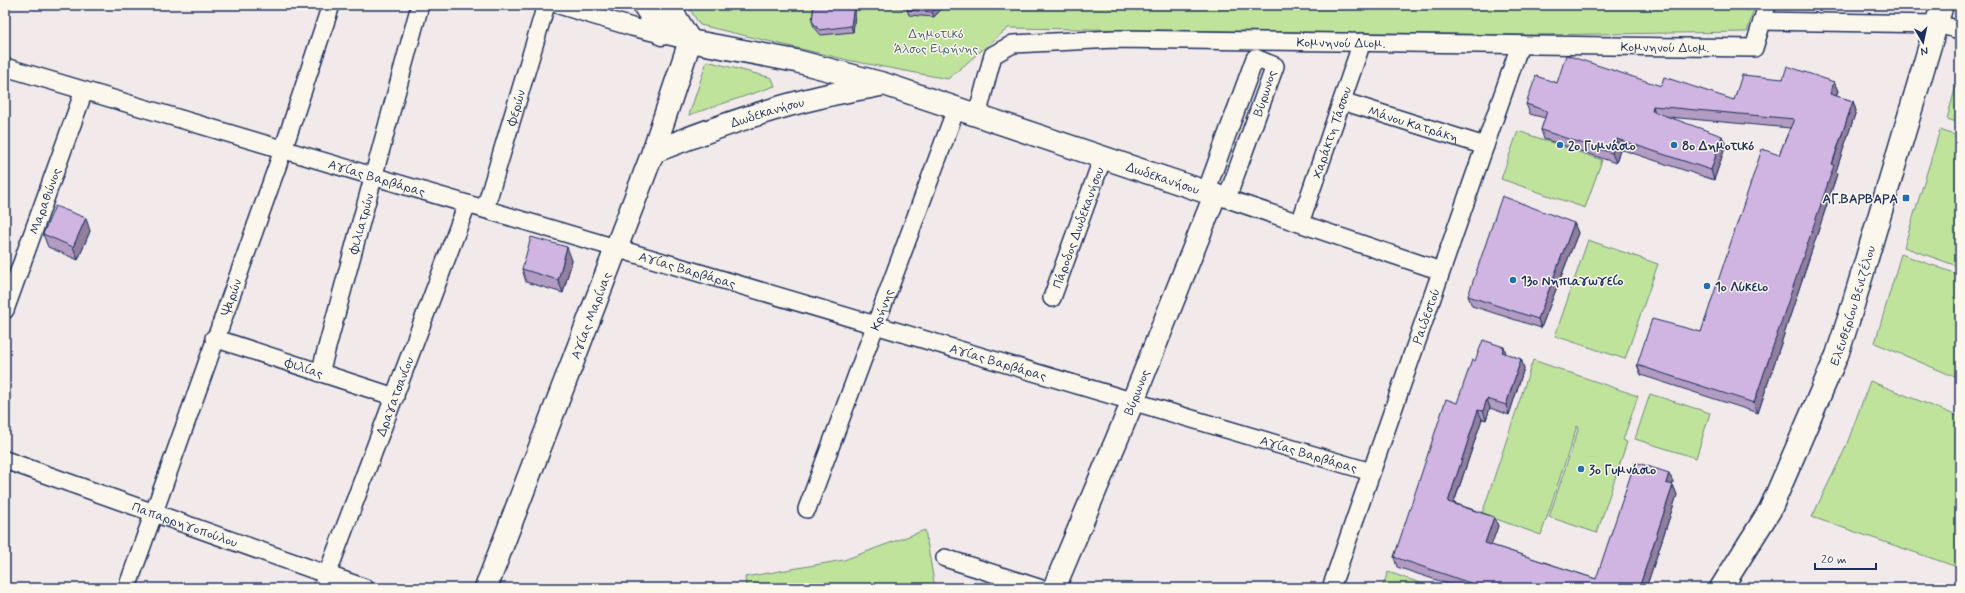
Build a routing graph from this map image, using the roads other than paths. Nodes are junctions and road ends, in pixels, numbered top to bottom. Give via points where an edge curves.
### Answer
1 (331, 5) edge
2 (420, 5) edge
3 (546, 5) edge
4 (559, 5) edge
5 (644, 5) edge
6 (668, 5) edge
7 (1767, 5) edge
8 (1940, 15) edge
9 (1762, 21) junction
10 (1960, 30) edge
11 (662, 34) junction
12 (690, 41) junction
13 (1271, 41) junction
14 (1362, 42) junction
15 (1520, 45) junction
16 (5, 67) edge
17 (884, 84) junction
18 (84, 91) junction
19 (1342, 101) junction
20 (966, 112) junction
21 (1485, 146) junction
22 (283, 150) junction
23 (653, 152) junction
24 (1103, 158) junction
25 (374, 176) junction
26 (1216, 195) junction
27 (467, 204) junction
28 (485, 209) junction
29 (1300, 223) junction
30 (617, 247) junction
31 (1441, 271) junction
32 (1052, 298) dead end
33 (5, 310) edge
34 (876, 325) junction
35 (214, 338) junction
36 (320, 373) junction
37 (395, 397) junction
38 (1132, 401) junction
39 (5, 460) edge
40 (1371, 472) junction
41 (807, 509) dead end
42 (154, 513) junction
43 (945, 558) dead end
44 (325, 581) edge
45 (127, 588) edge
46 (365, 588) edge
47 (486, 588) edge
48 (1039, 588) edge
49 (1054, 588) edge
50 (1331, 588) edge
51 (1721, 588) edge

1 - 22 street, Ψαρών
2 - 25 street, Φιλιατρών
3 - 28 street, Φερών
4 - 11 street
5 - 11 street
6 - 12 street
7 - 9 street
8 - 9 street via 1824,22
8 - 10 street
8 - 51 street, Ελευθερίου Βενιζέλου via 1837,355 1770,510
9 - 15 street, Κομνηνού Διομ. via 1754,48
11 - 12 street
12 - 17 street, Δωδεκανήσου via 796,61
12 - 23 street, Αγίας Μαρίνας
13 - 14 street, Κομνηνού Διομ.
13 - 20 street, Κομνηνού Διομ. via 1115,39 1013,44 993,55
13 - 26 street, Βύρωνος via 1264,62 1255,58
14 - 15 street, Κομνηνού Διομ.
14 - 19 street, Χαράκτη Τάσσου
15 - 21 street, Ραιδεστού
16 - 18 street, Αγίας Βαρβάρας
17 - 20 street, Δωδεκανήσου
17 - 23 street, Δωδεκανήσου via 820,97 754,115 699,133
18 - 22 street, Αγίας Βαρβάρας
18 - 33 street, Μαραθώνος
19 - 21 street, Μάνου Κατράκη
19 - 29 street, Χαράκτη Τάσσου
20 - 24 street, Δωδεκανήσου
20 - 34 street, Κρήνης
21 - 31 street, Ραιδεστού
22 - 25 street, Αγίας Βαρβάρας
22 - 35 street, Ψαρών
23 - 30 street, Αγίας Μαρίνας
24 - 26 street, Δωδεκανήσου
24 - 32 street, Πάροδος Δωδεκανήσου
25 - 27 street, Αγίας Βαρβάρας
25 - 36 street, Φιλιατρών
26 - 29 street, Δωδεκανήσου
26 - 38 street, Βύρωνος
27 - 28 street, Αγίας Βαρβάρας
27 - 37 street, Δραγατσανίου
28 - 30 street, Αγίας Βαρβάρας
29 - 31 street, Δωδεκανήσου
30 - 34 street, Αγίας Βαρβάρας
30 - 47 street, Αγίας Μαρίνας
31 - 40 street, Ραιδεστού
34 - 38 street, Αγίας Βαρβάρας
34 - 41 street, Κρήνης
35 - 36 street, Φιλίας
35 - 42 street, Ψαρών
36 - 37 street, Φιλίας
37 - 44 street, Δραγατσανίου
38 - 40 street, Αγίας Βαρβάρας
38 - 49 street, Βύρωνος
39 - 42 street, Παπαρρηγοπούλου
40 - 50 street, Ραιδεστού
42 - 44 street, Παπαρρηγοπούλου
42 - 45 street, Ψαρών
43 - 48 street
44 - 46 street, Παπαρρηγοπούλου

